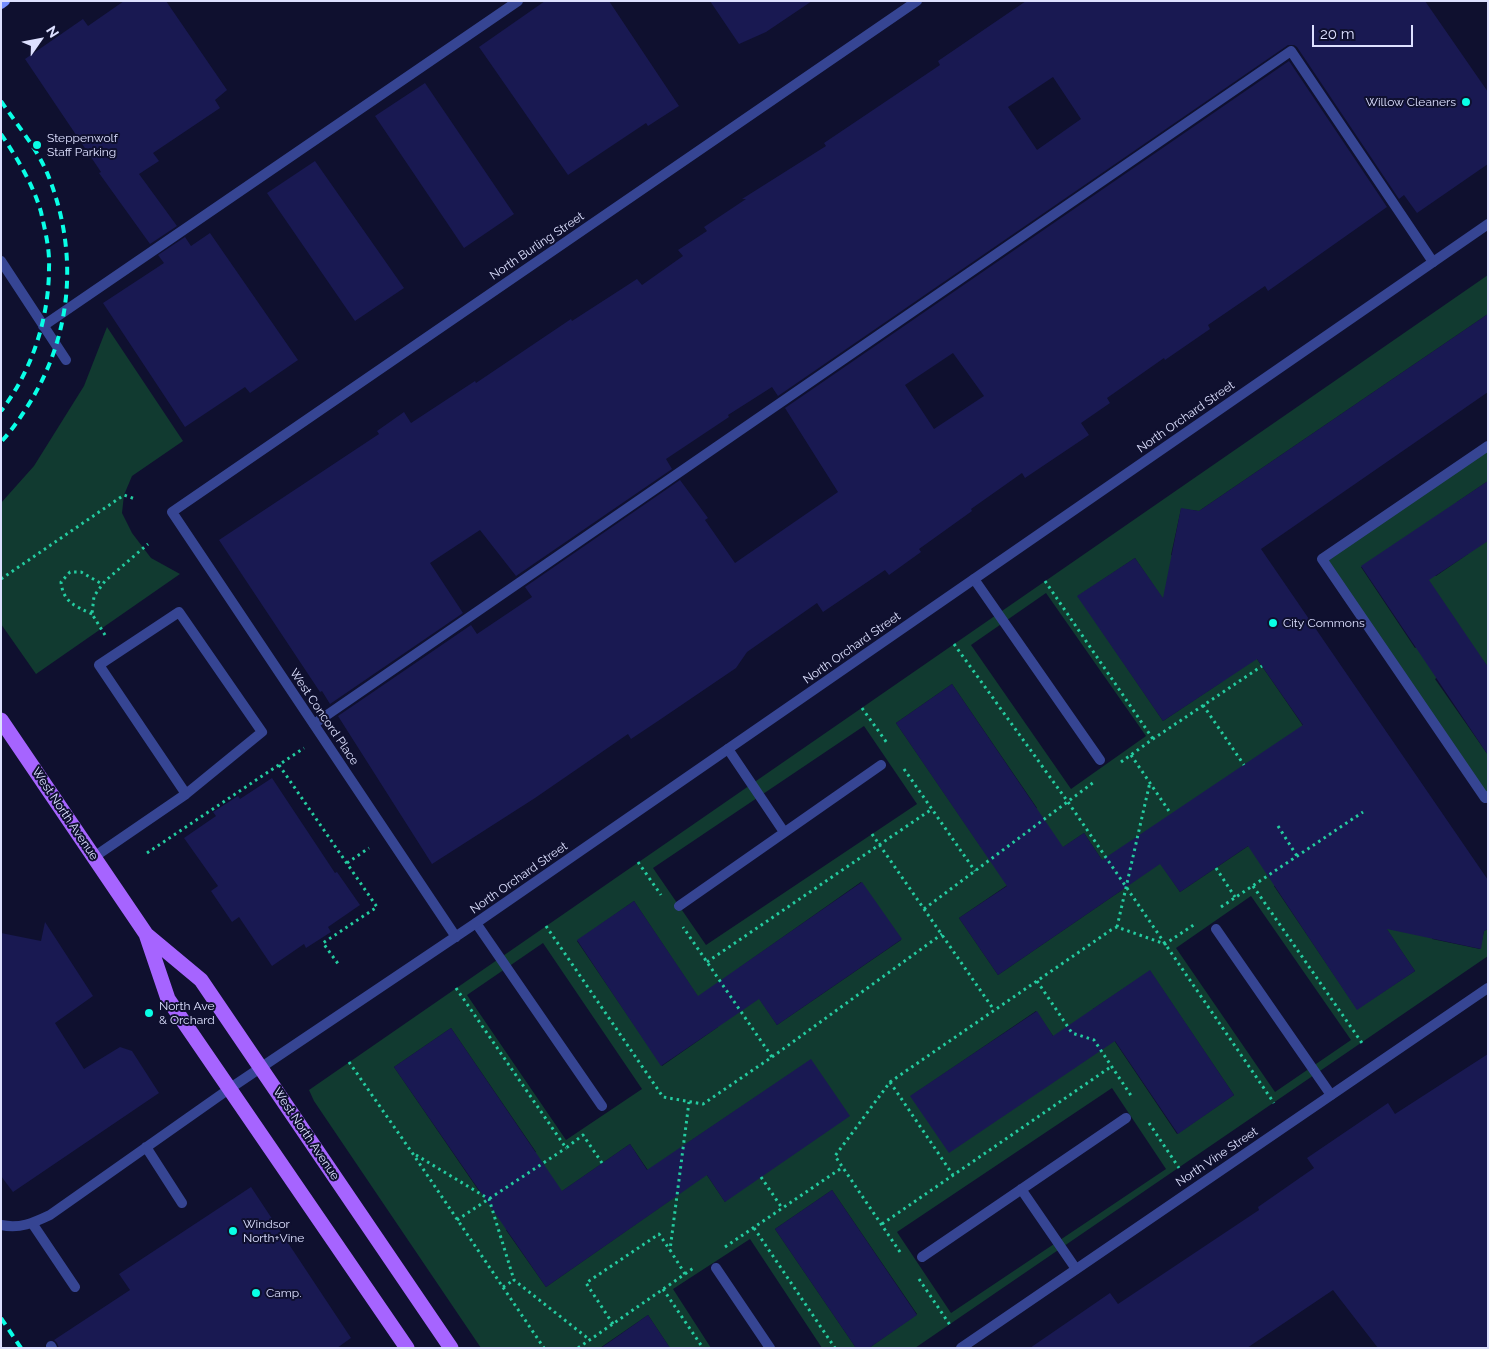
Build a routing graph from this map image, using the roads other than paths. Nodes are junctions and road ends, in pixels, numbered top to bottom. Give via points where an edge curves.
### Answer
1 (5, 1) edge
2 (518, 1) edge
3 (917, 1) edge
4 (1, 4) edge
5 (1488, 224) edge
6 (1, 261) edge
7 (1433, 262) junction
8 (43, 326) junction
9 (66, 360) dead end
10 (1488, 446) edge
11 (172, 512) joint
12 (974, 578) junction
13 (1, 720) edge
14 (314, 724) junction
15 (728, 749) junction
16 (1100, 760) dead end
17 (881, 765) dead end
18 (186, 794) junction
19 (1488, 796) edge
20 (784, 832) junction
21 (94, 857) junction
22 (679, 906) dead end
23 (476, 923) junction
24 (1216, 929) dead end
25 (146, 934) junction
26 (456, 936) junction
27 (1488, 988) edge
28 (260, 1067) junction
29 (229, 1089) junction
30 (1331, 1095) junction
31 (602, 1106) dead end
32 (1126, 1118) dead end
33 (146, 1148) junction
34 (1022, 1189) junction
35 (182, 1202) dead end
36 (32, 1223) junction
37 (1, 1225) edge
38 (922, 1256) dead end
39 (716, 1268) dead end
40 (1076, 1269) junction
41 (75, 1287) dead end
42 (407, 1348) edge
43 (451, 1348) edge
44 (770, 1348) edge
45 (961, 1348) edge

1 - 4 main road
2 - 8 street
3 - 11 street, North Burling Street
5 - 7 street, North Orchard Street
6 - 8 street
7 - 12 street, North Orchard Street
7 - 14 street via 1291,51
8 - 9 street
10 - 19 street via 1322,558 1486,798
11 - 14 street, West Concord Place
12 - 15 street, North Orchard Street
12 - 16 street
13 - 21 main road, West North Avenue
14 - 26 street, West Concord Place
15 - 20 street
15 - 23 street, North Orchard Street
17 - 20 street
18 - 18 street via 262,732 179,612 98,665
18 - 21 street
20 - 22 street
21 - 25 main road, West North Avenue
23 - 26 street, North Orchard Street
23 - 31 street
24 - 30 street
25 - 28 main road, West North Avenue via 201,980
25 - 29 main road, West North Avenue via 168,999
26 - 28 street, North Orchard Street
27 - 30 street, North Vine Street
28 - 29 street, North Orchard Street
28 - 43 main road, West North Avenue
29 - 33 street, North Orchard Street
29 - 42 main road, West North Avenue
30 - 40 street, North Vine Street
32 - 34 street
33 - 35 street
33 - 36 street, North Orchard Street via 50,1216
34 - 38 street
34 - 40 street
36 - 37 street, North Orchard Street via 13,1228
36 - 41 street
39 - 44 street
40 - 45 street, North Vine Street

